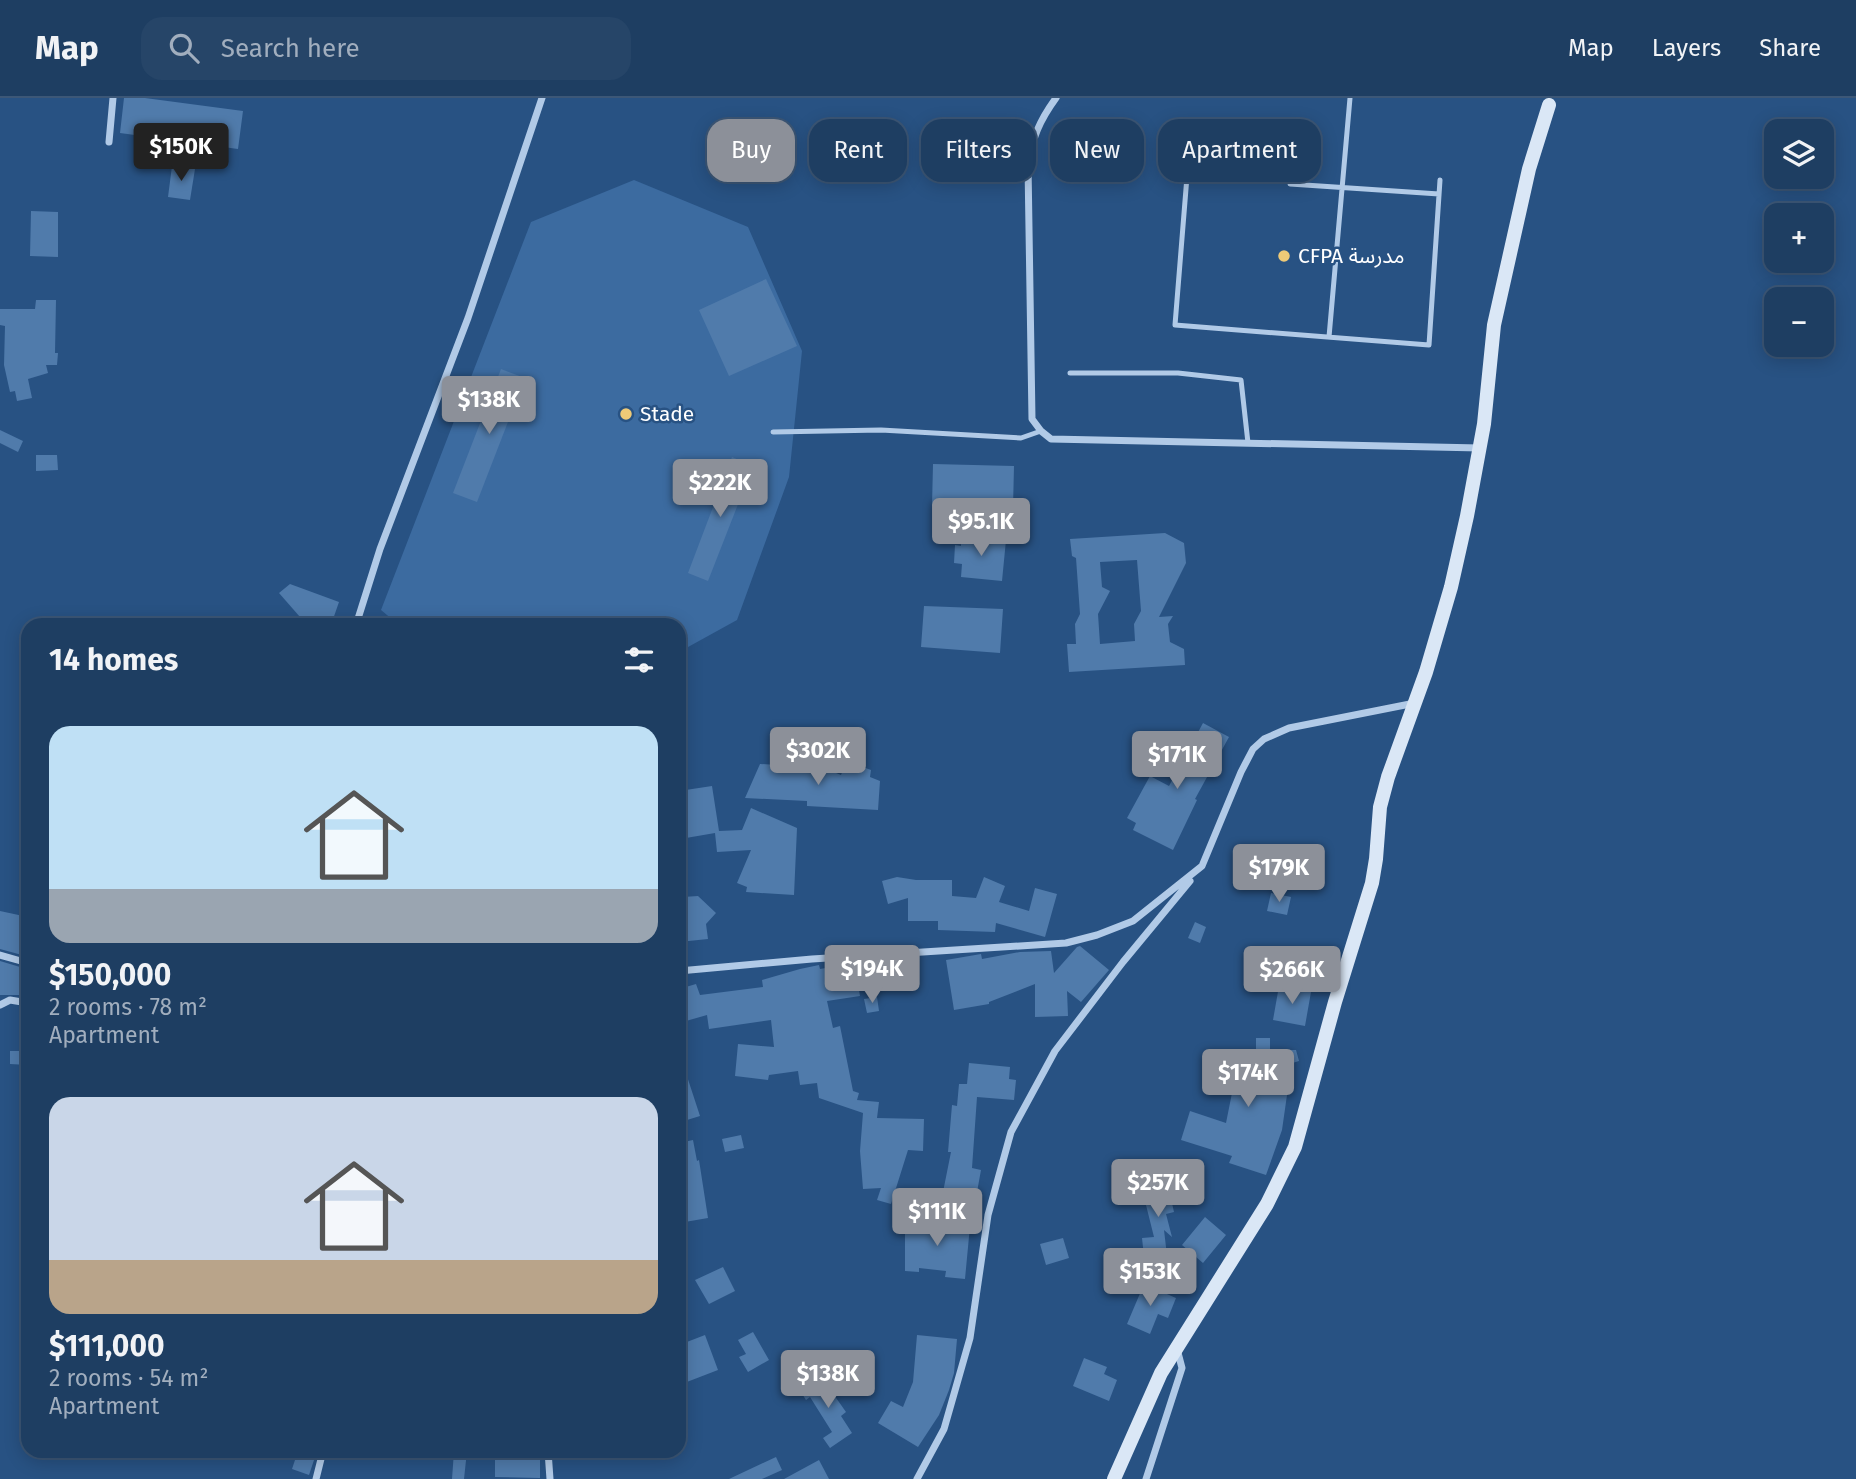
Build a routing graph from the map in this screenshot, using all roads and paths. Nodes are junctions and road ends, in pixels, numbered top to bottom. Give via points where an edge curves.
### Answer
1 (114, 98) edge
2 (542, 98) edge
3 (1056, 98) edge
4 (1350, 98) edge
5 (1550, 100) edge
6 (109, 142) dead end
7 (1440, 180) dead end
8 (1342, 187) junction
9 (1439, 194) junction
10 (1329, 337) junction
11 (1070, 373) dead end
12 (1041, 431) junction
13 (774, 432) dead end
14 (1248, 443) junction
15 (1480, 448) junction
16 (358, 618) edge
17 (1415, 703) junction
18 (1202, 866) junction
19 (0, 955) edge
20 (21, 961) edge
21 (686, 970) edge
22 (21, 1002) edge
23 (0, 1004) edge
24 (1177, 1347) junction
25 (321, 1458) edge
26 (548, 1458) edge
27 (316, 1479) edge
28 (550, 1479) edge
29 (917, 1479) edge
30 (1114, 1479) edge
31 (1146, 1479) edge

1 - 6 street
2 - 16 street via 468,318
3 - 12 street via 1031,142 1028,165 1032,419
4 - 8 lane
5 - 15 street via 1529,169 1494,325
7 - 9 lane
8 - 9 lane
8 - 10 lane
8 - 10 lane via 1290,184 1290,171 1188,164 1175,325
9 - 10 lane via 1429,345
11 - 14 lane via 1178,373 1241,380
12 - 13 lane via 1021,438 881,430
12 - 14 street via 1051,439
14 - 15 street
15 - 17 street via 1451,587
17 - 18 street via 1289,728 1264,739 1241,772
17 - 24 street via 1380,807 1372,883 1295,1147 1267,1204
18 - 21 street via 1133,921 1066,943
18 - 29 street via 1055,1051 1011,1132 988,1215 970,1338 944,1429
19 - 20 street
22 - 23 street
24 - 30 street
24 - 31 street via 1182,1368
25 - 27 street
26 - 28 street

